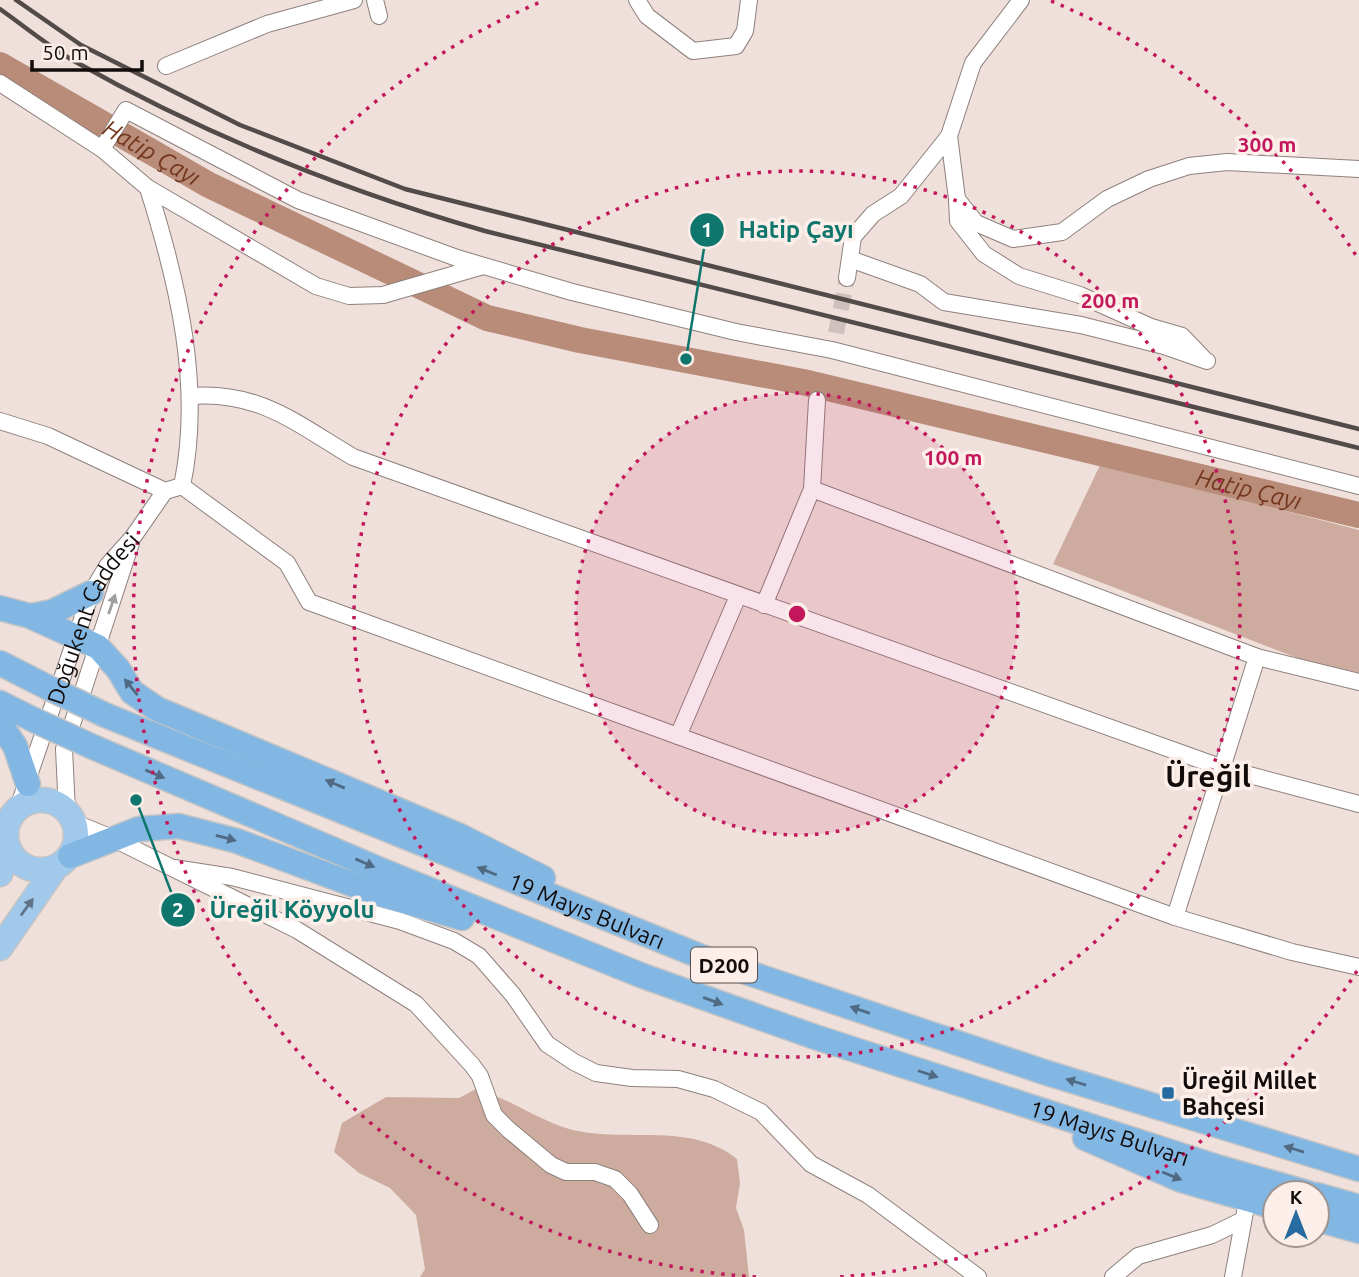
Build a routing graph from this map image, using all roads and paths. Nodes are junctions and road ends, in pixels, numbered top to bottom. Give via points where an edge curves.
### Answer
1 (354, 0) edge
2 (374, 0) edge
3 (637, 0) edge
4 (749, 0) edge
5 (1021, 0) edge
6 (379, 16) dead end
7 (166, 66) dead end
8 (0, 83) edge
9 (949, 136) junction
10 (105, 142) junction
11 (1359, 169) edge
12 (148, 188) junction
13 (957, 200) junction
14 (850, 259) junction
15 (483, 266) junction
16 (847, 278) tunnel mouth
17 (836, 333) tunnel mouth
18 (832, 350) junction
19 (191, 396) junction
20 (817, 400) dead end
21 (0, 421) edge
22 (182, 486) junction
23 (1359, 486) edge
24 (812, 489) junction
25 (165, 491) junction
26 (133, 537) junction
27 (91, 593) junction
28 (738, 596) junction
29 (764, 605) junction
30 (0, 608) edge
31 (30, 616) junction
32 (87, 642) junction
33 (1257, 657) junction
34 (0, 663) edge
35 (1359, 682) edge
36 (0, 703) edge
37 (0, 723) edge
38 (678, 736) junction
39 (1223, 768) junction
40 (28, 784) junction
41 (1359, 804) edge
42 (17, 810) junction
43 (70, 817) junction
44 (112, 838) junction
45 (9, 850) junction
46 (63, 861) junction
47 (174, 868) junction
48 (0, 874) edge
49 (1175, 917) junction
50 (0, 948) edge
51 (707, 959) junction
52 (1359, 967) edge
53 (643, 976) junction
54 (1023, 1104) junction
55 (1359, 1169) edge
56 (1261, 1180) edge
57 (1331, 1199) edge
58 (1359, 1207) edge
59 (1261, 1208) edge
60 (1245, 1210) junction
61 (1331, 1223) edge
62 (650, 1225) dead end
63 (1359, 1231) edge
64 (978, 1277) edge
65 (1113, 1277) edge
66 (1233, 1277) edge

1 - 7 street via 267,24
2 - 6 street
3 - 4 street via 647,16 693,51 736,46 745,31
5 - 9 street via 974,63
8 - 10 street
9 - 13 street
9 - 14 street via 901,196 873,214 853,237
10 - 12 street
10 - 15 street via 125,110 298,200
11 - 13 street via 1227,162 1189,166 1107,199 1062,232 1013,239 976,223
12 - 15 street via 316,286 349,296 383,295
12 - 19 street via 167,250
13 - 14 street via 958,221 984,254 1019,276 1182,336 1207,361 1164,345 1081,325 944,302 920,284
14 - 16 street
15 - 18 street via 648,311
17 - 18 street
18 - 23 street
19 - 22 street via 190,447
19 - 28 street via 218,394 260,403 353,457
20 - 24 street
21 - 25 street via 48,436
22 - 25 street
22 - 38 street via 287,563 309,603
24 - 29 street
24 - 33 street
25 - 26 street
26 - 27 street, Doğukent Caddesi
32 -> 26 street, Doğukent Caddesi
27 - 31 highway via 52,612
27 - 32 street, Doğukent Caddesi
28 - 29 street
28 - 38 street
29 - 39 street
30 - 31 highway
31 - 32 highway
32 - 40 street, Doğukent Caddesi
32 - 43 street, Doğukent Caddesi via 64,749
51 -> 32 highway via 460,836 157,709 132,692 118,669
33 - 35 street
33 - 39 street
51 -> 34 highway, 19 Mayıs Bulvarı / D200, bridge via 106,715
36 -> 53 highway, 19 Mayıs Bulvarı / D200, bridge via 383,871
37 - 40 highway via 15,746
38 - 49 street
39 - 41 street
39 - 49 street
40 - 42 street, Doğukent Caddesi
42 - 43 main road via 36,801 58,805
42 - 45 main road via 7,827
43 - 44 street
43 - 46 main road via 75,845
44 - 46 highway
44 - 47 street
44 -> 53 highway via 139,829 178,825 237,841 376,893
45 - 46 main road via 24,866 45,870
45 - 48 main road
50 -> 46 main road
47 - 62 street via 298,930 416,1004 472,1065 494,1115 509,1130 566,1172 595,1172 615,1179
47 - 64 street via 245,880 401,921 454,941 480,956 547,1044 574,1062 596,1073 678,1079 714,1089 761,1112 811,1164 868,1195
49 - 52 street
55 -> 51 highway, 19 Mayıs Bulvarı / D200 via 1044,1072
53 -> 54 highway, 19 Mayıs Bulvarı / D200
54 - 56 highway, 19 Mayıs Bulvarı / D200
54 -> 60 highway via 1098,1145
57 - 58 highway
59 - 60 highway
60 - 65 street via 1212,1235 1138,1256
60 - 66 street
61 - 63 highway

